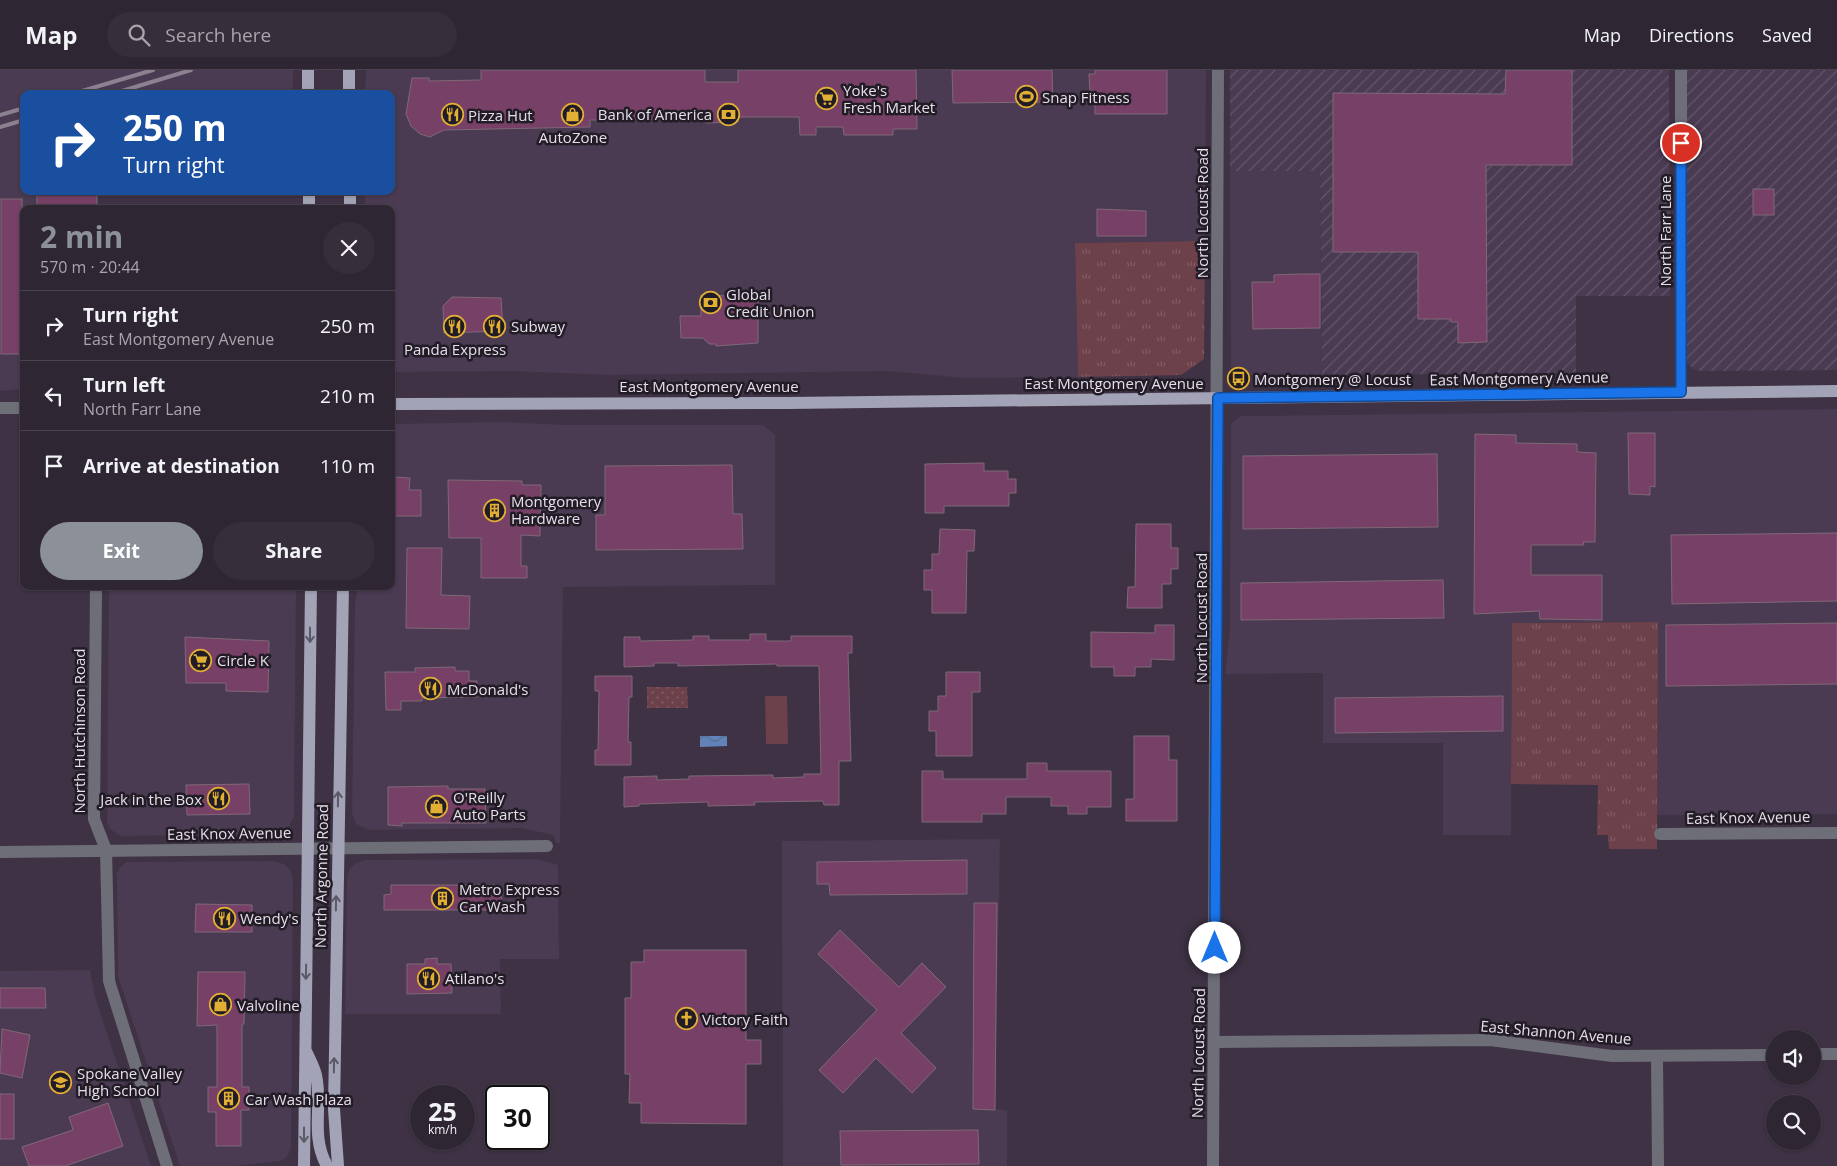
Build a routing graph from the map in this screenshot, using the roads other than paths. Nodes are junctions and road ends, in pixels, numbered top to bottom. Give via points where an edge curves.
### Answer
1 (308, 70) edge
2 (349, 70) edge
3 (1218, 70) edge
4 (1681, 70) edge
5 (308, 90) edge
6 (349, 90) edge
7 (1837, 391) edge
8 (1681, 392) junction
9 (1218, 398) junction
10 (395, 404) edge
11 (0, 408) edge
12 (20, 408) edge
13 (96, 590) edge
14 (311, 590) edge
15 (343, 590) edge
16 (1837, 833) edge
17 (1660, 834) dead end
18 (548, 846) dead end
19 (308, 848) junction
20 (337, 848) junction
21 (106, 850) junction
22 (0, 852) edge
23 (1215, 1042) junction
24 (305, 1046) junction
25 (1821, 1054) edge
26 (1837, 1054) edge
27 (1766, 1055) edge
28 (1657, 1056) junction
29 (167, 1166) edge
30 (304, 1166) edge
31 (327, 1166) edge
32 (338, 1166) edge
33 (1213, 1166) edge
34 (1658, 1166) edge

1 - 5 main road
2 - 6 main road
3 - 9 street, North Locust Road
4 - 8 street, North Farr Lane
7 - 8 main road, East Montgomery Avenue
8 - 9 main road, East Montgomery Avenue
9 - 10 main road, East Montgomery Avenue
9 - 23 street, North Locust Road
11 - 12 street
13 - 21 street, North Hutchinson Road via 94,819
14 -> 19 main road, North Argonne Road
20 -> 15 main road, North Argonne Road
16 - 17 street, East Knox Avenue
18 - 20 street, East Knox Avenue
19 - 20 street, East Knox Avenue
19 - 21 street, East Knox Avenue
19 -> 24 main road, North Argonne Road
32 -> 20 main road, North Argonne Road via 334,1109
21 - 22 street, East Knox Avenue
21 - 29 street, North Hutchinson Road via 109,981
23 - 28 street, East Shannon Avenue via 1490,1040 1594,1054
23 - 33 street, North Locust Road
24 -> 30 main road, North Argonne Road
24 - 31 main road via 316,1075 317,1138 320,1154
25 - 26 street
27 - 28 street, East Shannon Avenue
28 - 34 street

